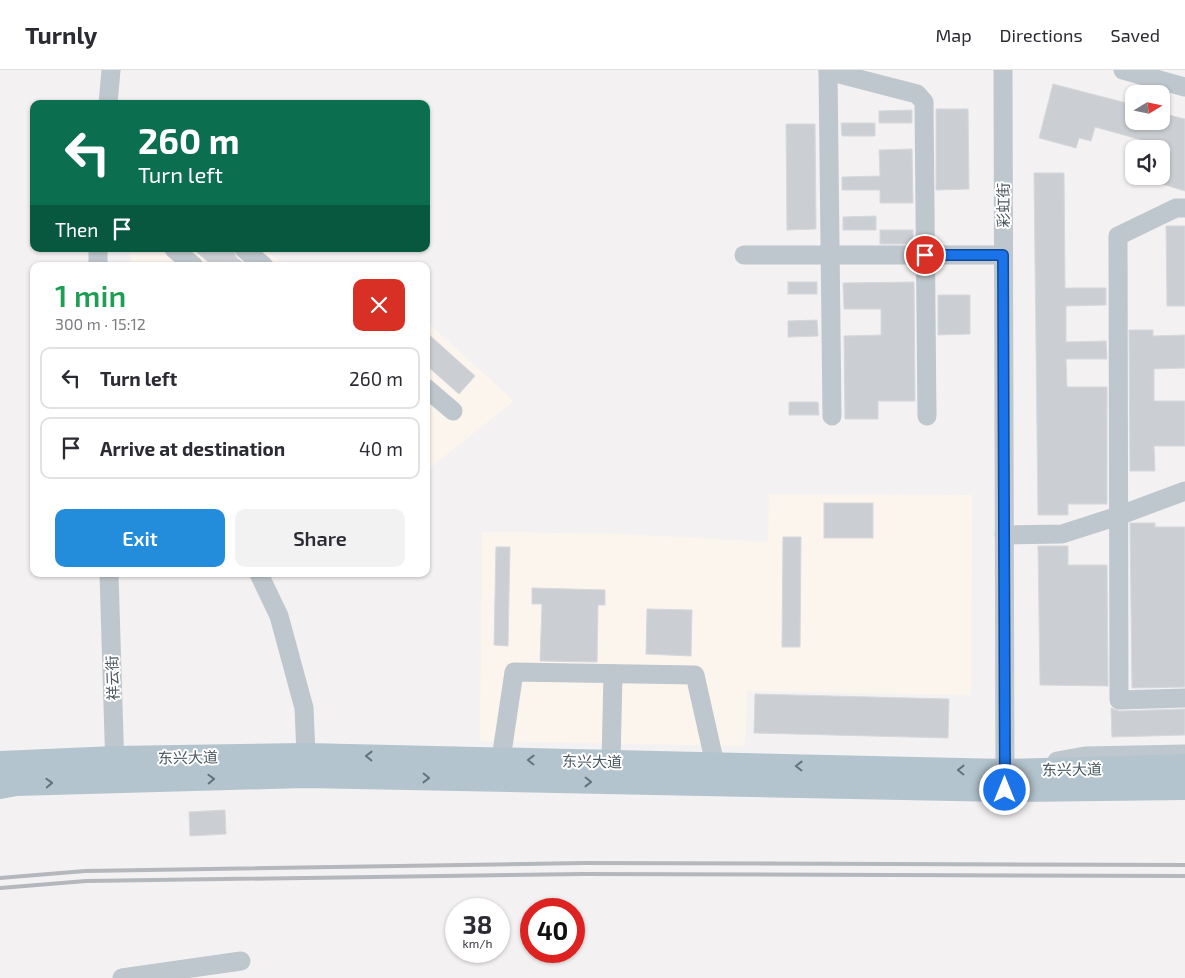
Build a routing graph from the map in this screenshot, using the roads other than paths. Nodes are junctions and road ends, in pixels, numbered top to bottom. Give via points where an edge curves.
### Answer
1 (111, 70) edge
2 (828, 70) edge
3 (1003, 70) edge
4 (1123, 70) edge
5 (1185, 87) edge
6 (108, 100) edge
7 (1185, 208) edge
8 (178, 252) edge
9 (744, 255) dead end
10 (830, 255) junction
11 (925, 255) junction
12 (1003, 255) junction
13 (189, 262) edge
14 (430, 391) edge
15 (453, 411) dead end
16 (832, 416) dead end
17 (927, 416) dead end
18 (1185, 491) edge
19 (1118, 516) junction
20 (1004, 535) junction
21 (109, 577) edge
22 (260, 577) edge
23 (613, 674) junction
24 (1185, 698) edge
25 (306, 755) junction
26 (115, 758) junction
27 (501, 759) junction
28 (611, 762) junction
29 (1182, 762) edge
30 (0, 763) edge
31 (715, 764) junction
32 (1005, 780) junction
33 (116, 781) junction
34 (0, 787) edge
35 (1185, 788) edge
36 (241, 961) dead end
37 (122, 978) edge

1 - 6 street
2 - 10 street
2 - 11 street via 917,94 924,102
3 - 12 street, 彩虹街
4 - 5 street
7 - 19 street via 1176,208 1118,236
8 - 13 street
9 - 10 street
10 - 11 street
10 - 16 street
11 - 12 street
11 - 17 street
12 - 20 street, 彩虹街
14 - 15 street
18 - 19 street
19 - 20 street via 1062,534
19 - 24 street via 1119,700
20 - 32 street, 彩虹街
21 - 26 street, 祥云街
22 - 25 street via 279,616 304,708
23 - 27 street via 514,672
23 - 28 street
23 - 31 street via 695,675
25 - 26 main road, 东兴大道
27 -> 25 main road, 东兴大道
26 - 30 main road, 东兴大道
26 - 33 street, 祥云街
28 -> 27 main road, 东兴大道
28 - 31 main road, 东兴大道
29 - 32 main road, 东兴大道
29 - 32 street via 1149,755 1085,756
32 -> 31 main road, 东兴大道
33 -> 32 main road, 东兴大道 via 305,776
32 - 35 main road, 东兴大道
34 -> 33 main road, 东兴大道
36 - 37 street

